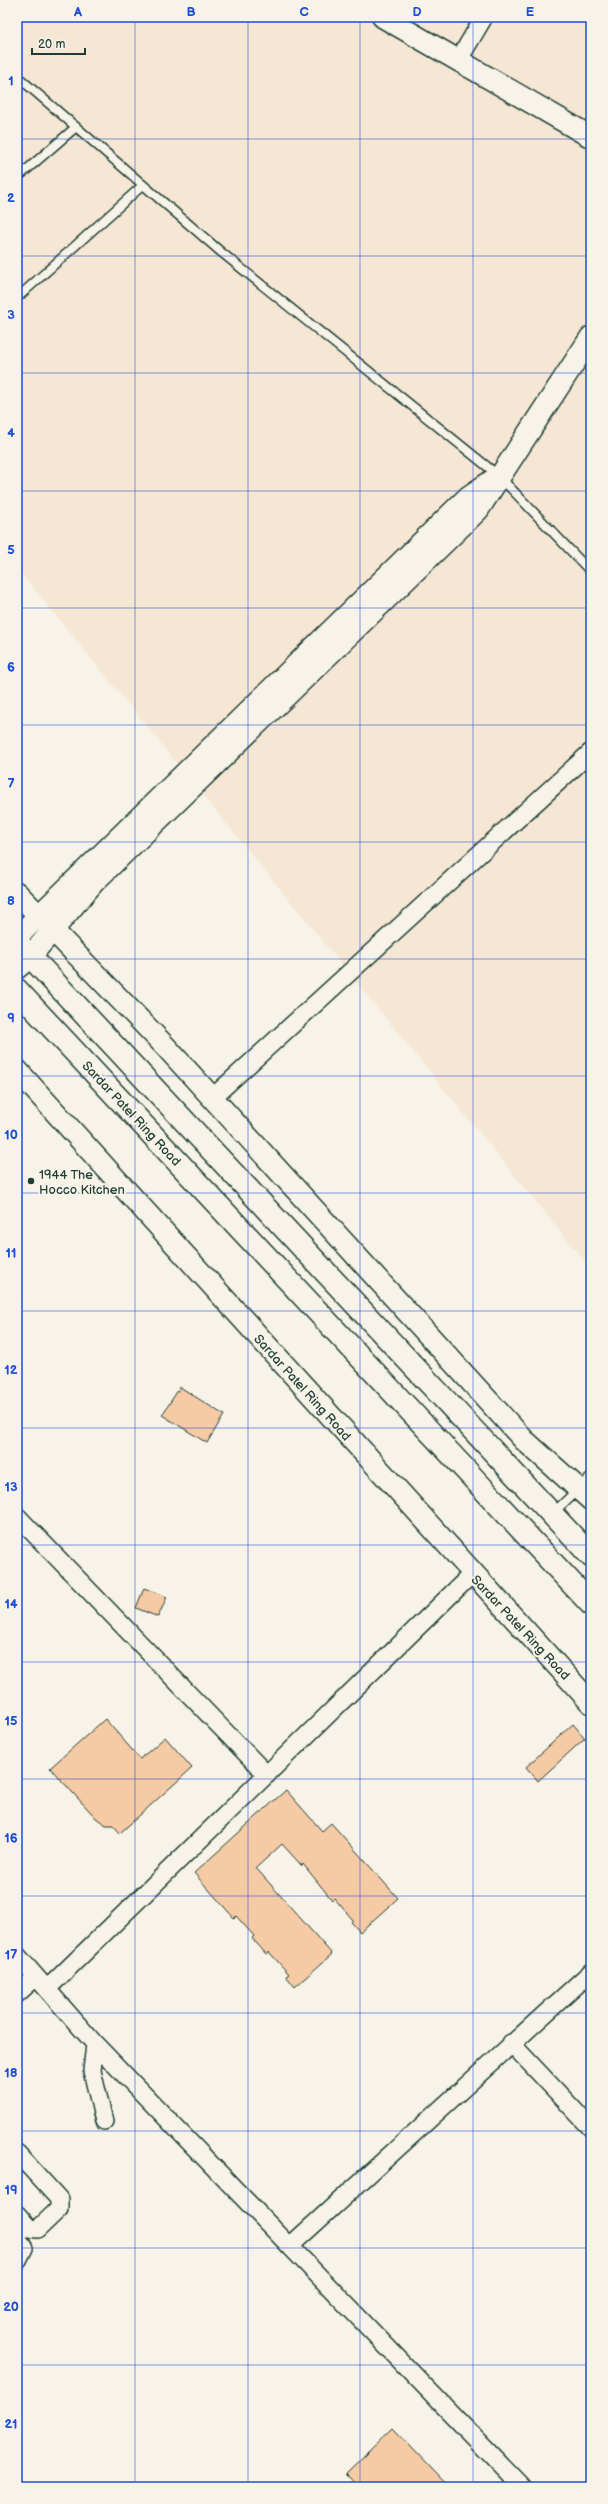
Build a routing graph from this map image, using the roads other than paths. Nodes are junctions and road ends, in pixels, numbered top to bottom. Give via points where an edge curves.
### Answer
1 (383, 17) edge
2 (408, 17) edge
3 (484, 17) edge
4 (462, 55) junction
5 (17, 76) edge
6 (591, 122) edge
7 (76, 127) junction
8 (591, 137) edge
9 (17, 178) edge
10 (143, 185) junction
11 (17, 298) edge
12 (591, 337) edge
13 (499, 476) junction
14 (591, 572) edge
15 (591, 752) edge
16 (17, 893) edge
17 (38, 916) junction
18 (52, 931) junction
19 (17, 937) edge
20 (21, 956) edge
21 (17, 990) edge
22 (17, 1070) edge
23 (212, 1098) junction
24 (587, 1488) edge
25 (552, 1514) junction
26 (17, 1516) edge
27 (591, 1556) edge
28 (472, 1574) junction
29 (591, 1604) edge
30 (591, 1703) edge
31 (267, 1775) junction
32 (17, 1955) edge
33 (591, 1972) edge
34 (42, 1983) junction
35 (17, 1994) edge
36 (511, 2043) junction
37 (94, 2044) junction
38 (104, 2121) dead end
39 (591, 2128) edge
40 (17, 2153) edge
41 (17, 2214) edge
42 (17, 2237) edge
43 (290, 2246) junction
44 (17, 2262) edge
45 (522, 2487) edge

1 - 4 street
2 - 4 street
3 - 4 street
4 - 6 street
4 - 8 street
5 - 7 lane
7 - 9 lane
7 - 10 lane
10 - 11 lane
10 - 13 lane via 227,257
12 - 13 street
13 - 14 lane
13 - 17 street via 468,497
13 - 18 street via 478,510 94,882
15 - 23 street
16 - 17 street
17 - 18 street
17 - 19 street
18 - 20 street
18 - 23 street via 166,1047
20 - 25 highway
21 - 29 highway, Sardar Patel Ring Road
22 - 28 street, Sardar Patel Ring Road
23 - 24 street via 524,1440
24 - 25 lane
25 - 27 highway
26 - 31 street
28 - 30 street, Sardar Patel Ring Road
28 - 31 street
31 - 34 street
32 - 34 street
33 - 36 street
34 - 35 street
34 - 37 street
36 - 39 street
36 - 43 street
37 - 38 street via 92,2071
37 - 43 street
40 - 41 street via 60,2203 59,2210 38,2229 29,2228
42 - 44 street via 24,2248
43 - 45 street

